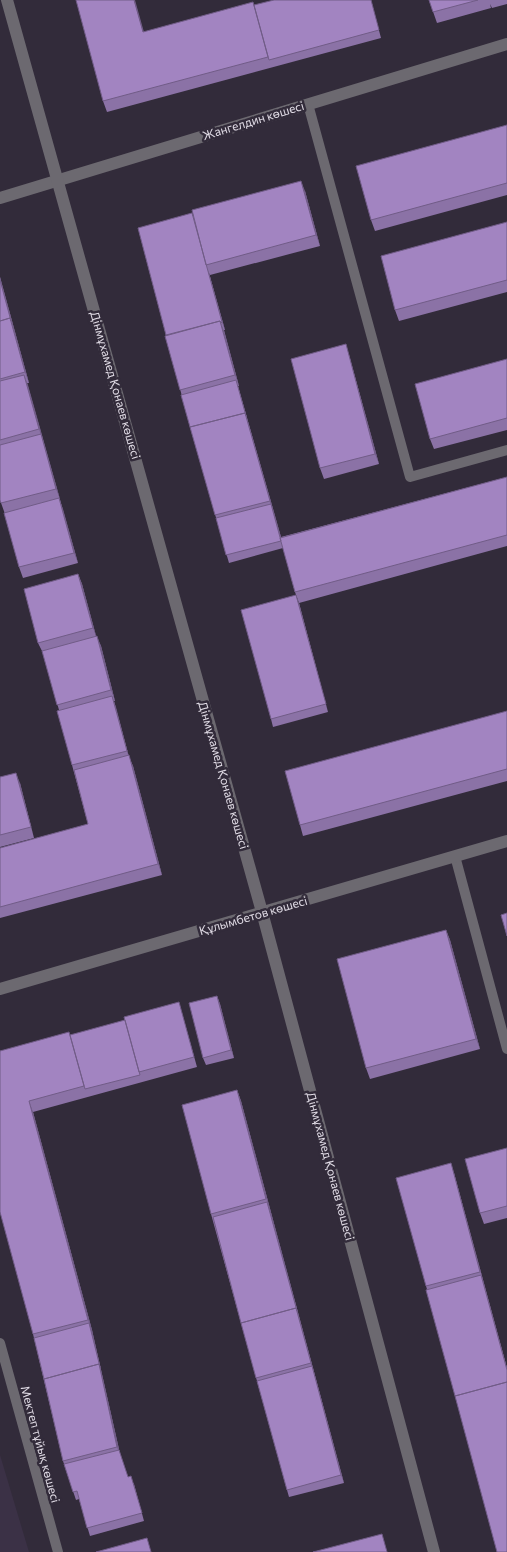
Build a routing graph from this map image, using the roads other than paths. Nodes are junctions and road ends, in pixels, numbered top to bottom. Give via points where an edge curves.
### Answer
1 (7, 0) edge
2 (507, 44) edge
3 (308, 104) junction
4 (59, 180) junction
5 (0, 198) edge
6 (507, 450) edge
7 (507, 841) edge
8 (454, 856) junction
9 (262, 912) junction
10 (0, 989) edge
11 (507, 1049) edge
12 (0, 1343) edge
13 (58, 1552) edge
14 (434, 1552) edge

1 - 4 street, Дінмұхамед Қонаев көшесі
2 - 3 street, Жангелдин көшесі
3 - 4 street, Жангелдин көшесі
3 - 6 lane via 410,476
4 - 5 street, Жангелдин көшесі
4 - 9 street, Дінмұхамед Қонаев көшесі
7 - 8 street, Құлымбетов көшесі
8 - 9 street, Құлымбетов көшесі
8 - 11 lane
9 - 10 street, Құлымбетов көшесі
9 - 14 street, Дінмұхамед Қонаев көшесі
12 - 13 lane, Мектеп тұйық көшесі

